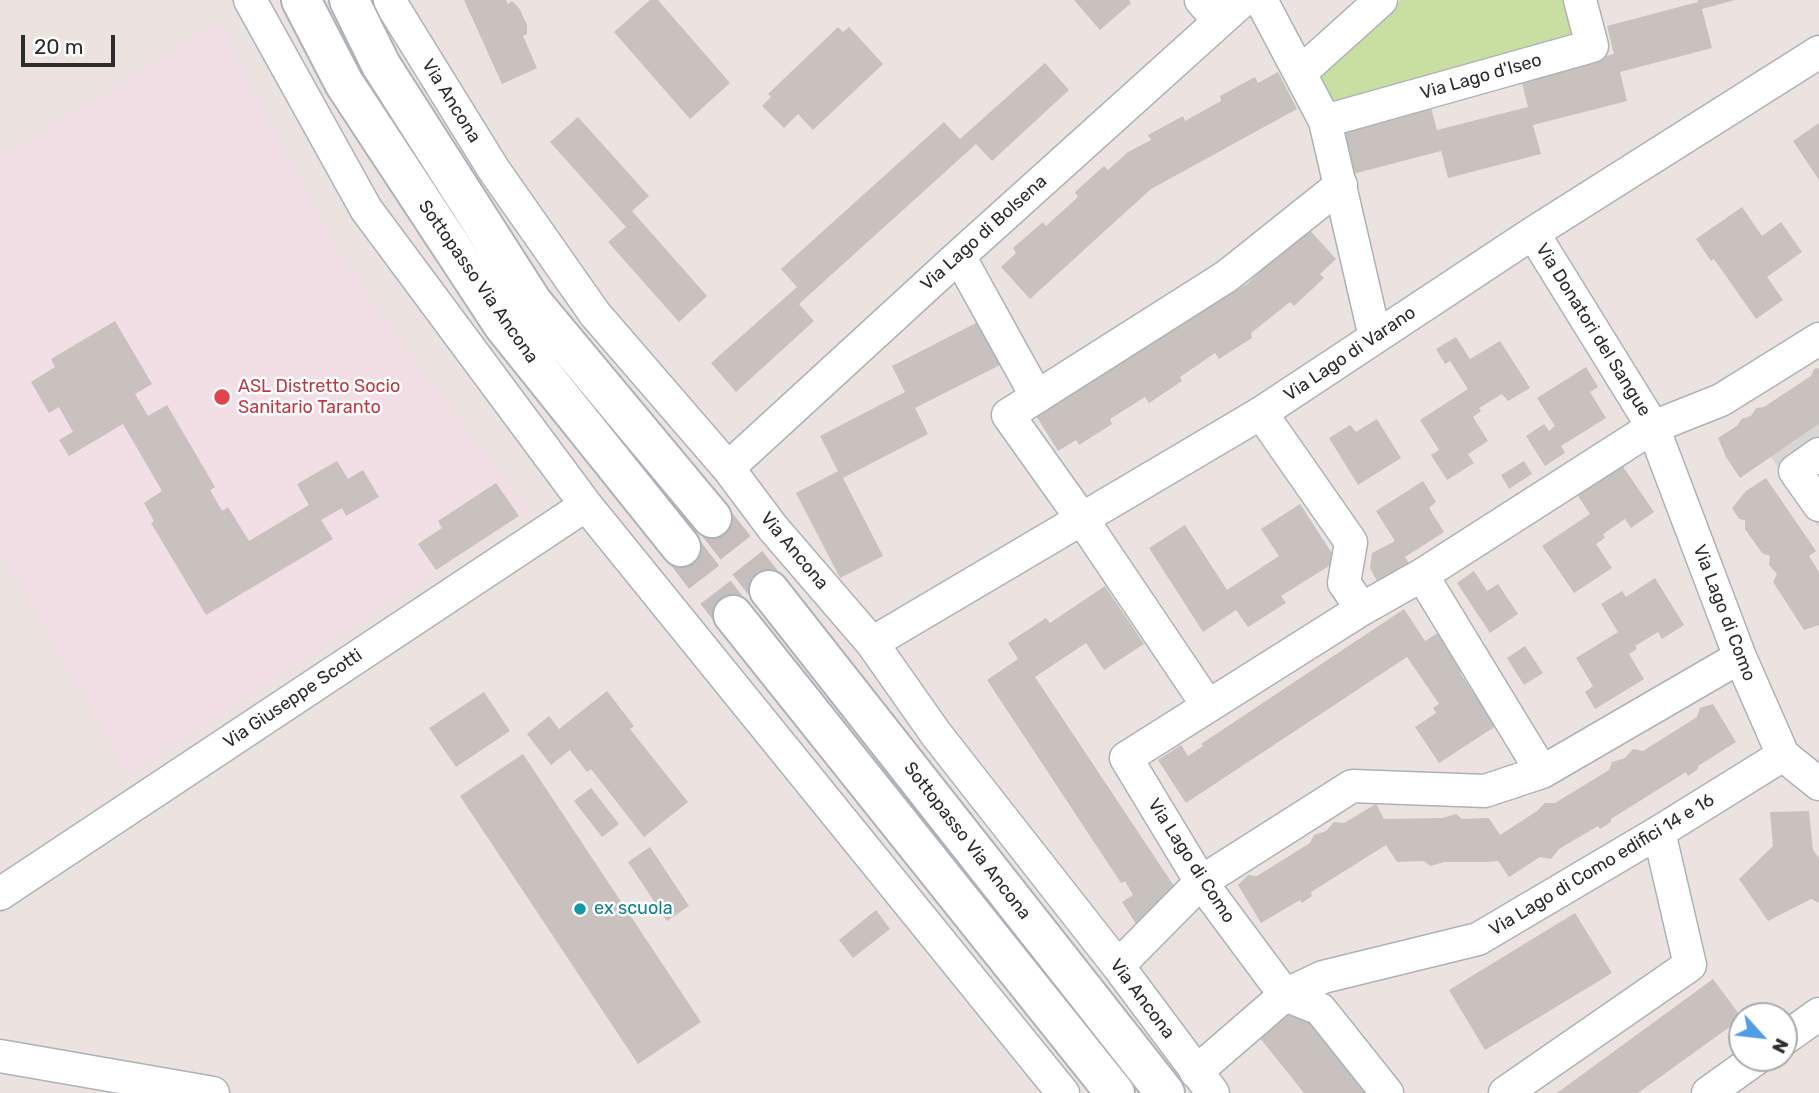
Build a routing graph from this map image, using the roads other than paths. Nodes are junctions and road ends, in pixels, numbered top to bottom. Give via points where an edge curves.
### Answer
1 (250, 0) edge
2 (301, 0) edge
3 (348, 0) edge
4 (390, 0) edge
5 (1243, 0) edge
6 (1261, 0) edge
7 (1381, 0) edge
8 (1580, 0) edge
9 (1210, 11) edge
10 (1819, 52) edge
11 (1300, 73) junction
12 (1325, 121) junction
13 (1341, 185) junction
14 (1533, 233) junction
15 (959, 256) junction
16 (1375, 337) junction
17 (1819, 339) edge
18 (1037, 397) junction
19 (1261, 413) junction
20 (1653, 427) junction
21 (1819, 454) edge
22 (727, 468) junction
23 (586, 505) junction
24 (1819, 505) edge
25 (712, 518) tunnel mouth
26 (1082, 519) junction
27 (681, 547) tunnel mouth
28 (1422, 575) junction
29 (769, 590) tunnel mouth
30 (1362, 610) junction
31 (733, 615) tunnel mouth
32 (872, 643) junction
33 (1740, 657) junction
34 (1208, 706) junction
35 (1783, 755) junction
36 (1542, 772) junction
37 (1819, 784) edge
38 (1659, 832) junction
39 (1201, 882) junction
40 (0, 894) edge
41 (1118, 967) junction
42 (1285, 995) junction
43 (1819, 1014) edge
44 (1798, 1029) edge
45 (0, 1056) edge
46 (1737, 1072) edge
47 (1192, 1079) edge
48 (213, 1093) edge
49 (1063, 1093) edge
50 (1115, 1093) edge
51 (1165, 1093) edge
52 (1387, 1093) edge
53 (1505, 1093) edge
54 (1708, 1093) edge

1 - 23 street via 366,209
2 - 27 street, Sottopasso Via Ancona via 344,83 503,325
3 - 25 street, Sottopasso Via Ancona via 381,65 533,303
4 - 22 street, Via Ancona via 494,170 595,314
5 - 9 street, Via Lago di Bolsena
6 - 11 street
7 - 11 street
8 - 12 street, Via Lago d'Iseo via 1592,46
9 - 15 street, Via Lago di Bolsena
10 - 14 street, Via Lago di Varano
11 - 12 street
12 - 13 street
13 - 16 street
13 - 18 street via 1227,276
14 - 16 street, Via Lago di Varano
14 - 20 street, Via Donatori del Sangue
15 - 18 street
15 - 22 street, Via Lago di Bolsena
16 - 19 street, Via Lago di Varano
17 - 20 street via 1721,400
18 - 26 street via 1008,415
19 - 26 street, Via Lago di Varano
19 - 30 street via 1351,542 1344,583
20 - 28 street
20 - 33 street, Via Lago di Como
21 - 24 street via 1795,471
22 - 32 street, Via Ancona
23 - 40 street, Via Giuseppe Scotti
23 - 49 street
26 - 32 street, Via Lago di Varano
26 - 34 street
28 - 30 street
28 - 36 street
29 - 51 street, Sottopasso Via Ancona
30 - 34 street
31 - 50 street
32 - 41 street, Via Ancona via 936,734
33 - 35 street, Via Lago di Como
33 - 36 street
34 - 39 street, Via Lago di Como via 1126,758
35 - 37 street, Via Lago di Como
35 - 38 street, Via Lago di Como edifici 14 e 16
36 - 39 street via 1485,791 1352,786
38 - 42 street, Via Lago di Como edifici 14 e 16 via 1479,939 1323,977
38 - 53 street via 1690,965
39 - 41 street
39 - 42 street, Via Lago di Como
41 - 47 street, Via Ancona
42 - 47 street, Via Lago di Como edifici 14 e 16
42 - 52 street via 1320,1009
43 - 44 street
45 - 48 street
46 - 54 street

